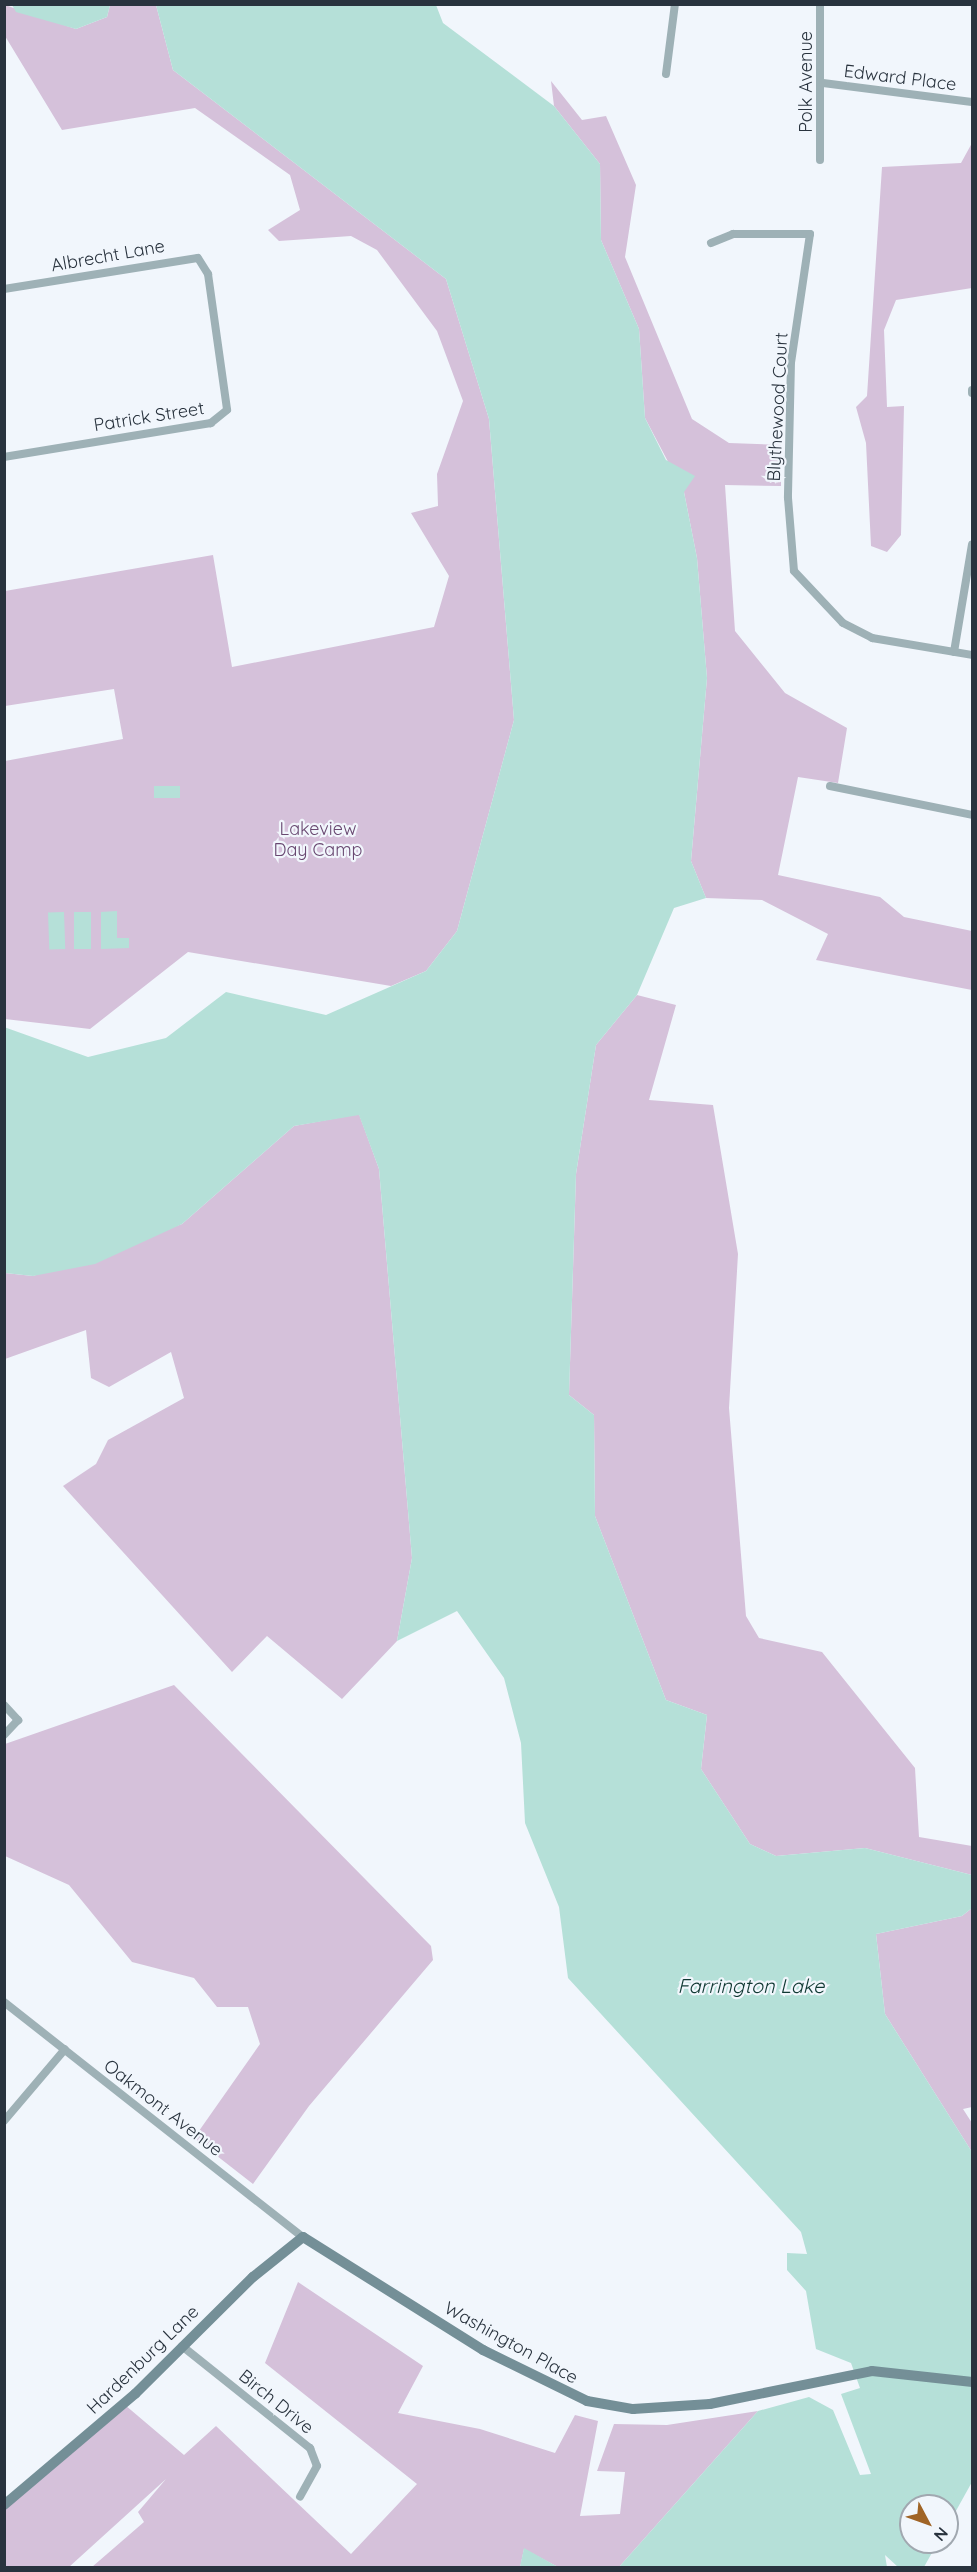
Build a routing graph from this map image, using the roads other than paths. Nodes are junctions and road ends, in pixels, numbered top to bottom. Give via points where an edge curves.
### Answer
1 (675, 4) edge
2 (820, 4) edge
3 (666, 74) dead end
4 (823, 83) junction
5 (972, 102) edge
6 (820, 160) dead end
7 (711, 243) dead end
8 (208, 273) joint
9 (4, 289) edge
10 (4, 456) edge
11 (972, 544) edge
12 (954, 652) junction
13 (972, 655) edge
14 (830, 786) dead end
15 (972, 814) edge
16 (4, 1705) edge
17 (4, 1735) edge
18 (4, 2002) edge
19 (64, 2049) junction
20 (4, 2121) edge
21 (303, 2237) junction
22 (182, 2346) junction
23 (972, 2382) edge
24 (300, 2497) dead end
25 (4, 2505) edge

1 - 3 street
2 - 4 street, Polk Avenue
4 - 5 street, Edward Place
4 - 6 street, Polk Avenue
7 - 12 street, Blythewood Court via 733,234 810,234 791,362 794,570 843,623 872,638
8 - 9 street, Albrecht Lane via 202,261 192,256
8 - 10 street, Patrick Street via 225,417
11 - 12 street
12 - 13 street, Blythewood Court
14 - 15 street
16 - 17 street via 18,1720
18 - 19 street, Oakmont Avenue
19 - 20 street
19 - 21 street, Oakmont Avenue
21 - 22 street, Hardenburg Lane
21 - 23 street, Washington Place via 483,2350 587,2402 633,2409 710,2404 829,2377 883,2371
22 - 24 street, Birch Drive via 310,2448 316,2466
22 - 25 street, Hardenburg Lane via 135,2394

